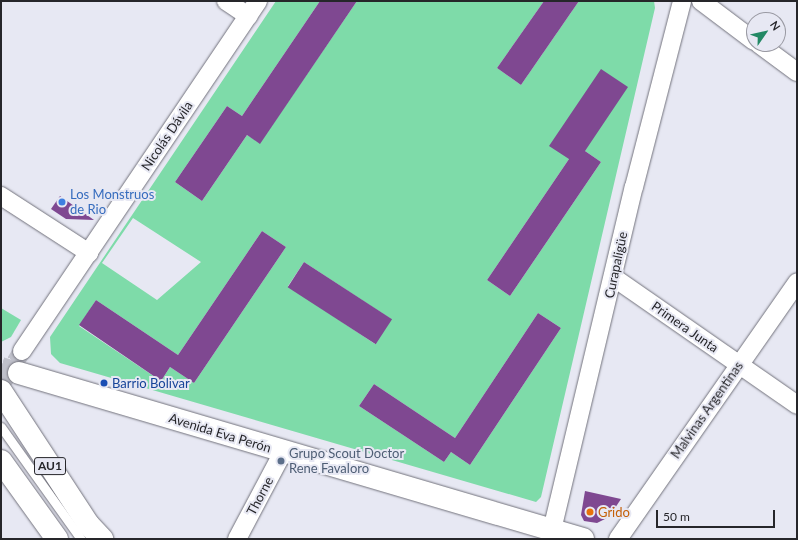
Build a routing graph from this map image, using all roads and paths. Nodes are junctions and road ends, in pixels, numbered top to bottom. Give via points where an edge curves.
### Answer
1 (226, 1) edge
2 (258, 1) edge
3 (682, 1) edge
4 (700, 1) edge
5 (248, 16) junction
6 (746, 34) edge
7 (770, 52) edge
8 (797, 72) edge
9 (1, 196) edge
10 (89, 253) junction
11 (613, 277) junction
12 (797, 282) edge
13 (22, 351) tunnel mouth
14 (739, 364) junction
15 (19, 373) tunnel mouth
16 (1, 391) tunnel mouth
17 (797, 405) edge
18 (1, 427) edge
19 (283, 452) junction
20 (1, 461) edge
21 (551, 534) edge
22 (57, 539) edge
23 (81, 539) edge
24 (102, 539) edge
25 (237, 539) edge
26 (583, 539) edge
27 (618, 539) edge

1 - 5 street
2 - 5 street, Nicolás Dávila
3 - 11 street, Curapaligüe
4 - 6 street
5 - 10 street, Nicolás Dávila
7 - 8 street
9 - 10 street
10 - 13 street, Nicolás Dávila
11 - 14 street, Primera Junta
11 - 21 street, Curapaligüe
12 - 14 street, Malvinas Argentinas
14 - 17 street, Primera Junta
14 - 27 street, Malvinas Argentinas
15 - 19 main road, Avenida Eva Perón
16 - 24 main road, AU1 via 88,524
18 - 23 lane
19 - 21 main road, Avenida Eva Perón
19 - 25 street, Thorne
20 - 22 main road, AU1
21 - 26 main road, Avenida Eva Perón

